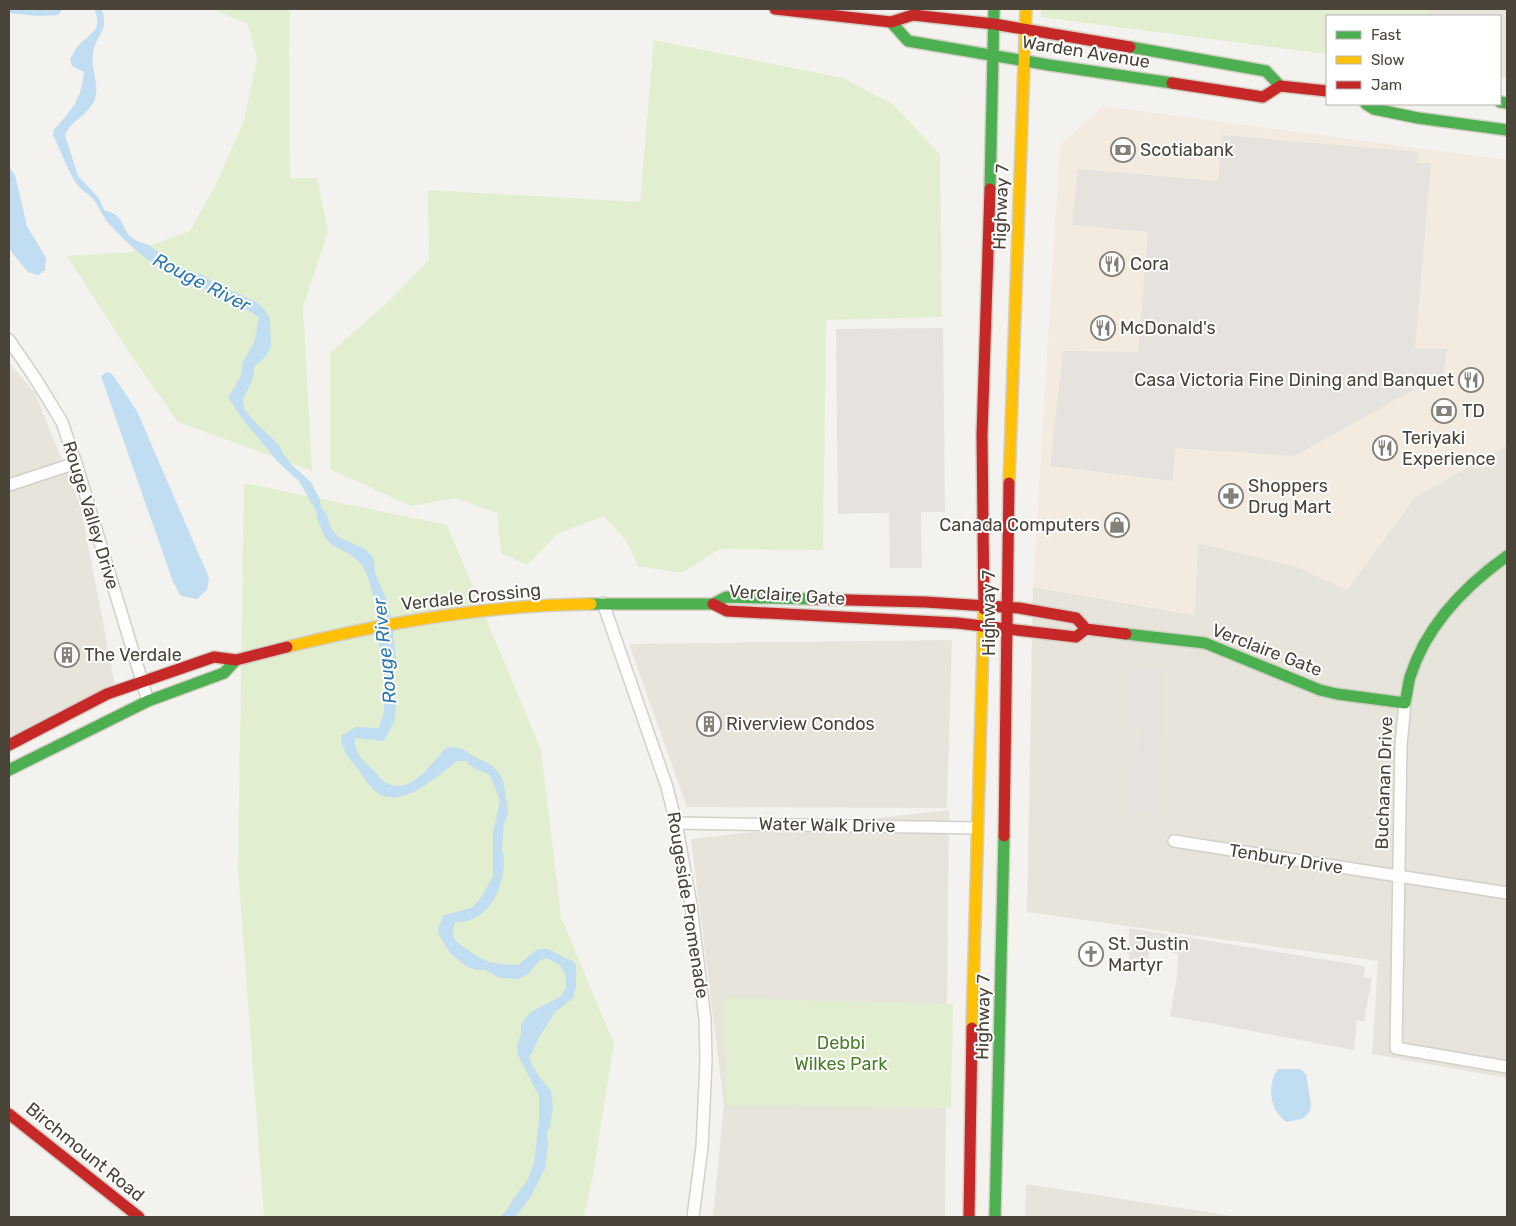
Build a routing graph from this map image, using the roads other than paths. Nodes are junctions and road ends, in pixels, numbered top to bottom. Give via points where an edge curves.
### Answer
1 (775, 9) edge
2 (994, 9) edge
3 (1026, 9) edge
4 (891, 22) junction
5 (994, 24) junction
6 (1026, 30) junction
7 (992, 56) junction
8 (1024, 60) junction
9 (1280, 86) junction
10 (1326, 92) edge
11 (1367, 105) edge
12 (1507, 130) edge
13 (9, 340) edge
14 (76, 463) junction
15 (9, 485) edge
16 (1507, 556) edge
17 (603, 604) junction
18 (713, 604) junction
19 (984, 606) junction
20 (1006, 607) junction
21 (983, 625) junction
22 (1006, 628) junction
23 (1086, 629) junction
24 (236, 660) junction
25 (142, 682) junction
26 (148, 701) junction
27 (1405, 703) junction
28 (9, 745) edge
29 (9, 770) edge
30 (676, 823) junction
31 (978, 828) junction
32 (1174, 841) dead end
33 (1398, 877) junction
34 (1507, 894) edge
35 (1507, 1067) edge
36 (9, 1114) edge
37 (139, 1217) edge
38 (693, 1217) edge
39 (968, 1217) edge
40 (995, 1217) edge

1 - 4 main road, Warden Avenue
2 - 5 main road, Highway 7
3 - 6 main road, Highway 7
4 - 5 main road, Warden Avenue via 913,15
4 - 7 main road, Warden Avenue via 908,41
5 - 6 main road, Warden Avenue
5 - 7 main road, Highway 7
6 - 8 main road, Highway 7
6 - 9 main road, Warden Avenue via 1266,71
7 - 8 main road, Warden Avenue
7 - 19 main road, Highway 7 via 982,435
8 - 9 main road, Warden Avenue via 1263,96
8 - 20 main road, Highway 7
9 - 10 main road, Warden Avenue
11 - 12 main road via 1374,110 1418,118
13 - 14 street, Rouge Valley Drive via 62,422
14 - 15 street
14 - 25 street, Rouge Valley Drive
16 - 27 main road, Buchanan Drive via 1472,583 1438,622 1411,675
17 - 18 main road, Verdale Crossing
17 - 24 main road, Verdale Crossing via 460,612 401,621
17 - 30 street, Rougeside Promenade via 659,762
18 - 19 main road, Verclaire Gate via 726,597
18 - 21 main road, Verclaire Gate via 727,611
19 - 20 main road, Verclaire Gate
19 - 21 main road, Highway 7
20 - 22 main road, Highway 7
20 - 23 main road, Verclaire Gate via 1076,618
21 - 22 main road, Verclaire Gate
21 - 31 main road, Highway 7
22 - 23 main road, Verclaire Gate via 1076,637
22 - 40 main road, Highway 7
23 - 27 main road, Verclaire Gate via 1205,643 1320,690
24 - 25 main road, Verdale Crossing via 214,657
24 - 26 main road, Verdale Crossing via 224,673
25 - 26 street, Rouge Valley Drive
25 - 28 main road, Verdale Crossing via 107,694
26 - 29 main road, Verdale Crossing
27 - 33 street, Buchanan Drive
30 - 31 street, Water Walk Drive
30 - 38 street, Rougeside Promenade via 706,1019 702,1147
31 - 39 main road, Highway 7
32 - 33 street, Tenbury Drive
33 - 34 street, Tenbury Drive
33 - 35 street, Buchanan Drive via 1396,1048
36 - 37 main road, Birchmount Road

